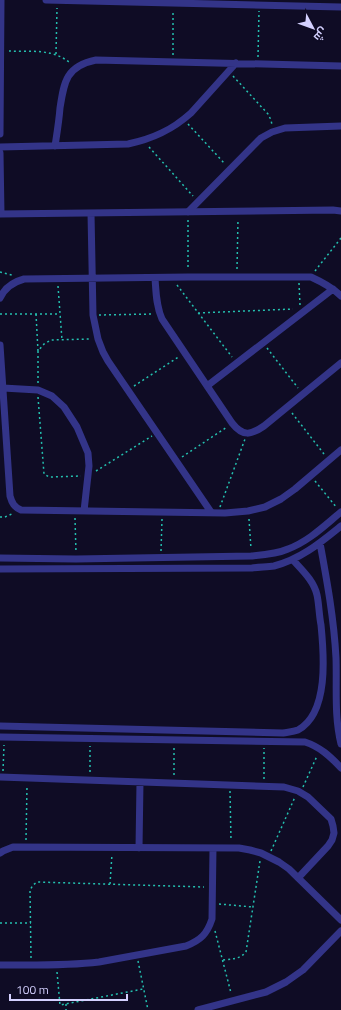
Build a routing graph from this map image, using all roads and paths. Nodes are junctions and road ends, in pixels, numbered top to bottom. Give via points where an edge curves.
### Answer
1 (1, 0) edge
2 (46, 0) edge
3 (57, 0) edge
4 (173, 3) junction
5 (260, 5) junction
6 (341, 7) edge
7 (1, 51) edge
8 (56, 54) junction
9 (172, 62) junction
10 (236, 63) junction
11 (258, 64) junction
12 (341, 66) edge
13 (76, 68) junction
14 (228, 72) junction
15 (184, 120) junction
16 (341, 126) edge
17 (272, 132) junction
18 (0, 134) edge
19 (144, 141) junction
20 (55, 146) junction
21 (0, 147) edge
22 (0, 153) edge
23 (230, 170) junction
24 (198, 202) junction
25 (238, 211) junction
26 (341, 211) edge
27 (188, 212) junction
28 (91, 213) junction
29 (1, 214) edge
30 (341, 238) edge
31 (171, 277) junction
32 (188, 277) junction
33 (237, 277) junction
34 (298, 277) junction
35 (310, 277) junction
36 (58, 278) junction
37 (92, 278) junction
38 (155, 278) junction
39 (333, 289) junction
40 (341, 296) edge
41 (0, 298) edge
42 (307, 309) junction
43 (293, 310) dead end
44 (159, 313) junction
45 (198, 313) junction
46 (0, 314) edge
47 (36, 314) junction
48 (60, 314) junction
49 (93, 315) junction
50 (98, 339) junction
51 (62, 340) junction
52 (263, 343) junction
53 (0, 345) edge
54 (38, 351) junction
55 (185, 353) junction
56 (236, 363) junction
57 (341, 363) edge
58 (207, 386) junction
59 (3, 388) junction
60 (38, 390) junction
61 (127, 391) junction
62 (303, 394) junction
63 (287, 407) junction
64 (232, 423) junction
65 (156, 432) junction
66 (247, 433) junction
67 (341, 450) edge
68 (329, 460) junction
69 (176, 461) junction
70 (88, 476) junction
71 (310, 476) junction
72 (21, 510) junction
73 (75, 510) junction
74 (84, 511) junction
75 (162, 511) junction
76 (248, 511) junction
77 (214, 512) junction
78 (341, 512) edge
79 (0, 517) edge
80 (341, 526) edge
81 (320, 543) junction
82 (251, 556) junction
83 (161, 557) junction
84 (0, 558) edge
85 (76, 559) junction
86 (293, 560) junction
87 (0, 569) edge
88 (336, 684) junction
89 (322, 685) junction
90 (0, 726) edge
91 (291, 732) junction
92 (2, 737) edge
93 (90, 738) junction
94 (174, 740) junction
95 (264, 741) junction
96 (291, 742) junction
97 (341, 744) edge
98 (321, 749) junction
99 (340, 765) edge
100 (1, 777) edge
101 (28, 778) junction
102 (89, 780) junction
103 (140, 782) junction
104 (174, 783) junction
105 (230, 785) junction
106 (264, 786) junction
107 (299, 791) junction
108 (26, 848) junction
109 (112, 848) junction
110 (139, 848) junction
111 (213, 848) junction
112 (231, 848) junction
113 (0, 853) edge
114 (261, 853) junction
115 (268, 856) junction
116 (298, 878) junction
117 (110, 884) junction
118 (212, 887) junction
119 (212, 903) junction
120 (253, 907) junction
121 (212, 918) junction
122 (341, 920) edge
123 (31, 922) junction
124 (0, 923) edge
125 (341, 931) edge
126 (137, 956) junction
127 (222, 960) junction
128 (0, 965) edge
129 (31, 965) junction
130 (56, 965) junction
131 (144, 989) junction
132 (233, 1000) junction
133 (66, 1004) junction
134 (66, 1010) edge
135 (148, 1010) edge
136 (198, 1010) edge

1 - 7 street
2 - 3 street
3 - 4 street
3 - 8 path
4 - 5 street
4 - 9 path
5 - 6 street
5 - 11 path
7 - 8 path
7 - 18 street
8 - 13 path
9 - 10 street
9 - 13 street via 96,60 85,62
10 - 11 street
10 - 14 street
11 - 12 street
13 - 20 street via 68,76 64,86
14 - 15 street
14 - 17 path via 268,114
15 - 19 street
15 - 23 path
16 - 17 street via 285,128
17 - 23 street via 261,138
19 - 20 street via 128,144
19 - 24 path
20 - 21 street
22 - 29 street
23 - 24 street
24 - 27 street
25 - 26 street
25 - 27 street
25 - 33 path
27 - 28 street
27 - 32 path
28 - 29 street
28 - 37 street
30 - 35 path
31 - 32 street
31 - 38 street
31 - 45 path
32 - 33 street
33 - 34 street
34 - 35 street
34 - 42 path via 300,309
35 - 39 street
36 - 37 street
36 - 41 street via 24,279 15,282
36 - 48 path
37 - 38 street
37 - 49 street
38 - 44 street
39 - 40 street
39 - 42 street
42 - 52 street
43 - 45 path
44 - 49 path
44 - 55 street
45 - 56 path
46 - 47 path
47 - 48 path
47 - 54 path
48 - 51 path
49 - 50 street
50 - 51 path
50 - 61 street
51 - 54 path via 51,340
52 - 56 street
52 - 62 path
53 - 59 street
54 - 60 path
55 - 58 street
55 - 61 path
56 - 58 street
57 - 62 street
58 - 64 street
59 - 60 street
59 - 72 street via 10,496 13,505
60 - 70 street via 58,401 77,427 88,453
60 - 70 path via 44,474 49,477
61 - 65 street
62 - 63 street
63 - 66 street via 264,426
63 - 68 path
64 - 66 street via 241,432
64 - 69 path
65 - 69 street
65 - 70 path
66 - 77 path
67 - 68 street
68 - 71 street
69 - 77 street
70 - 74 street
71 - 76 street via 281,499 265,507
71 - 78 path
72 - 73 street
72 - 79 path
73 - 74 street
73 - 85 path
74 - 75 street
75 - 77 street
75 - 83 path
76 - 77 street
76 - 82 path
78 - 82 street via 302,543 287,550
80 - 81 street
81 - 86 street
81 - 88 street via 334,635
82 - 83 street
83 - 85 street
84 - 85 street
86 - 87 street via 273,566 252,568
86 - 89 street via 311,581 317,595 322,637
88 - 89 street
88 - 97 street via 337,724
89 - 91 street via 318,704 312,716 305,725
90 - 91 street
91 - 96 street
92 - 93 street
92 - 100 path
93 - 94 street
93 - 102 path
94 - 95 street
94 - 104 path
95 - 96 street
95 - 106 path
96 - 98 street via 305,742
98 - 99 street
98 - 107 path
100 - 101 street
101 - 102 street
101 - 108 path
102 - 103 street
103 - 104 street
103 - 110 street
104 - 105 street
105 - 106 street
105 - 112 path
106 - 107 street
107 - 115 path
107 - 116 street via 330,820 334,833 328,846
108 - 109 street
108 - 113 street via 13,847
109 - 110 street
109 - 117 path
110 - 111 street
111 - 112 street
111 - 118 street
112 - 114 street
114 - 115 street
114 - 120 path
115 - 116 street
116 - 122 street
117 - 118 path
117 - 123 path via 37,882 30,890
118 - 119 street
119 - 120 path
119 - 121 street
120 - 127 path via 246,952 239,958
121 - 126 street via 203,937 195,943
121 - 127 path
123 - 124 path
123 - 129 path
125 - 132 street via 303,970 286,982 266,992
126 - 130 street via 93,963
126 - 131 path
127 - 132 path
128 - 129 street
129 - 130 street
130 - 133 path via 60,1005
131 - 133 path
131 - 135 path
132 - 136 street
133 - 134 path

